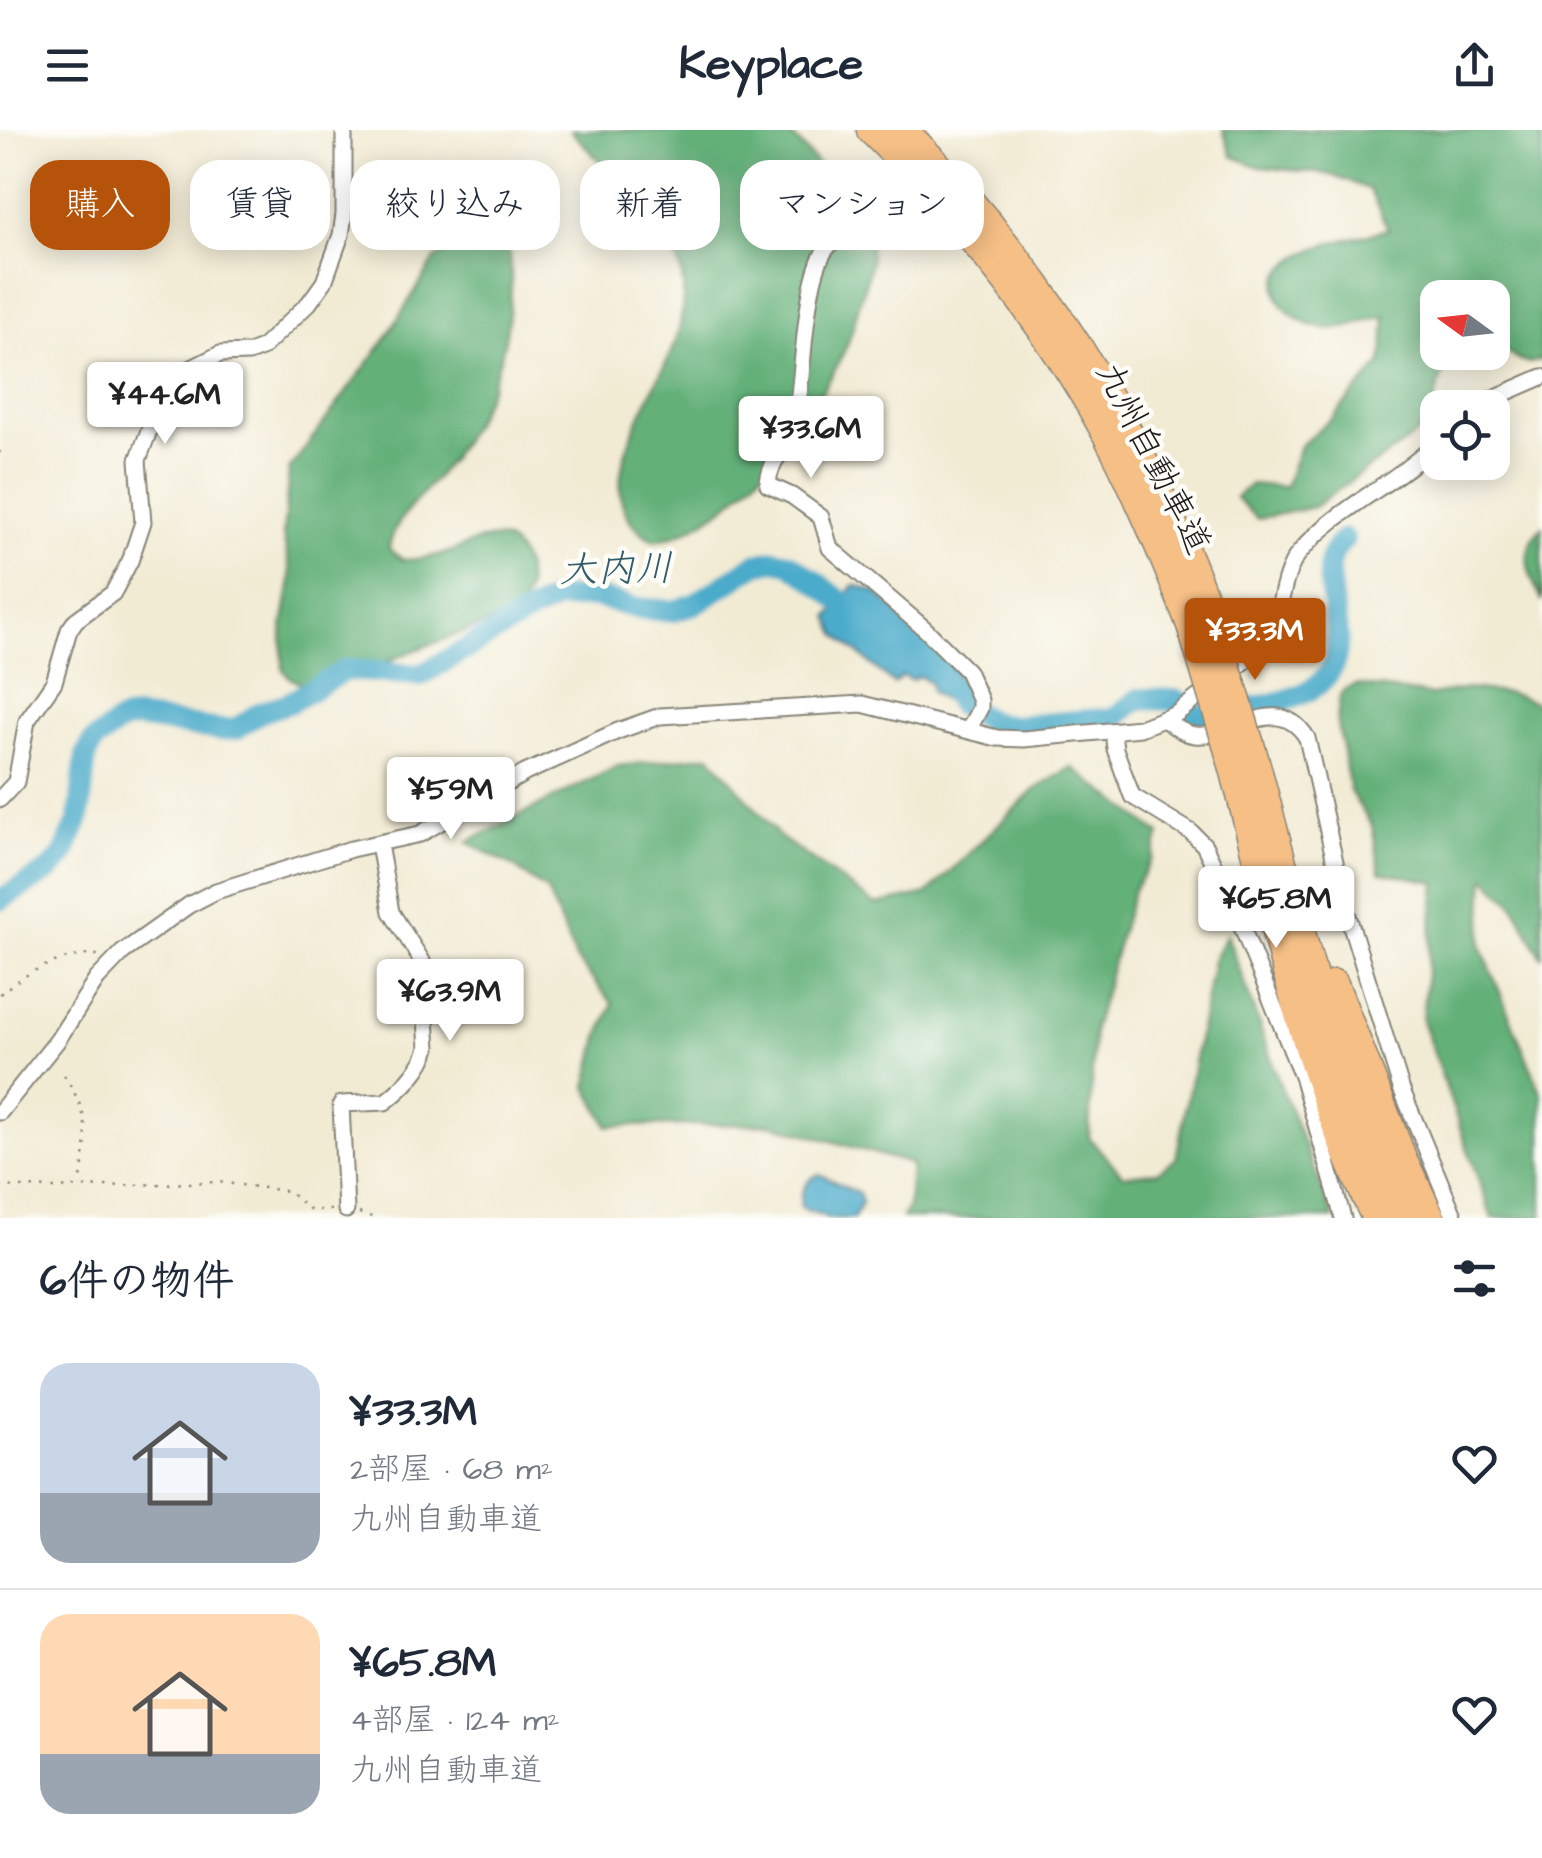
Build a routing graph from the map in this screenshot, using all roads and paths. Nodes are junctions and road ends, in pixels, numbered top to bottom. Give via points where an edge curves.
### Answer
1 (344, 130) edge
2 (871, 130) edge
3 (903, 130) edge
4 (826, 250) edge
5 (1542, 377) edge
6 (1510, 391) edge
7 (1420, 455) edge
8 (1201, 622) junction
9 (1166, 720) junction
10 (969, 729) junction
11 (1113, 731) junction
12 (1244, 764) junction
13 (1263, 791) junction
14 (0, 799) edge
15 (379, 844) junction
16 (119, 957) junction
17 (0, 994) edge
18 (64, 1075) dead end
19 (0, 1112) edge
20 (0, 1186) edge
21 (80, 1187) junction
22 (346, 1210) junction
23 (376, 1218) edge
24 (1343, 1218) edge
25 (1376, 1218) edge
26 (1402, 1218) edge
27 (1431, 1218) edge
28 (1455, 1218) edge

1 - 14 street via 344,214 324,282 262,348 210,358 168,380 138,460 143,522 130,561 113,593 69,630 54,682 27,721 16,782
2 - 8 highway, 九州自動車道 via 971,235 1050,342
3 - 8 highway, 九州自動車道 via 976,208 1070,332 1153,478
4 - 10 street via 815,275 794,428 768,470 768,485 821,517 830,548 966,671 980,700
5 - 6 street
7 - 9 street via 1316,533 1296,556 1266,645
8 - 12 highway, 九州自動車道, bridge
9 - 11 street
9 - 28 street via 1195,735 1273,716 1290,720 1306,738 1345,906 1402,1088
10 - 11 street via 998,738
10 - 15 street via 862,704 660,716 526,773 420,834
11 - 24 street via 1132,796 1204,845 1232,900 1303,1079
12 - 13 highway, 九州自動車道
12 - 25 highway, 九州自動車道 via 1304,1029
13 - 26 highway, 九州自動車道 via 1345,1074
13 - 27 highway via 1374,1088
15 - 16 street via 216,891
15 - 22 street via 390,912 422,961 428,1048 385,1102 342,1104
16 - 17 path via 68,958
16 - 19 street
18 - 21 path via 86,1121
20 - 21 path
21 - 22 path via 218,1182 287,1192 311,1210
22 - 23 path

